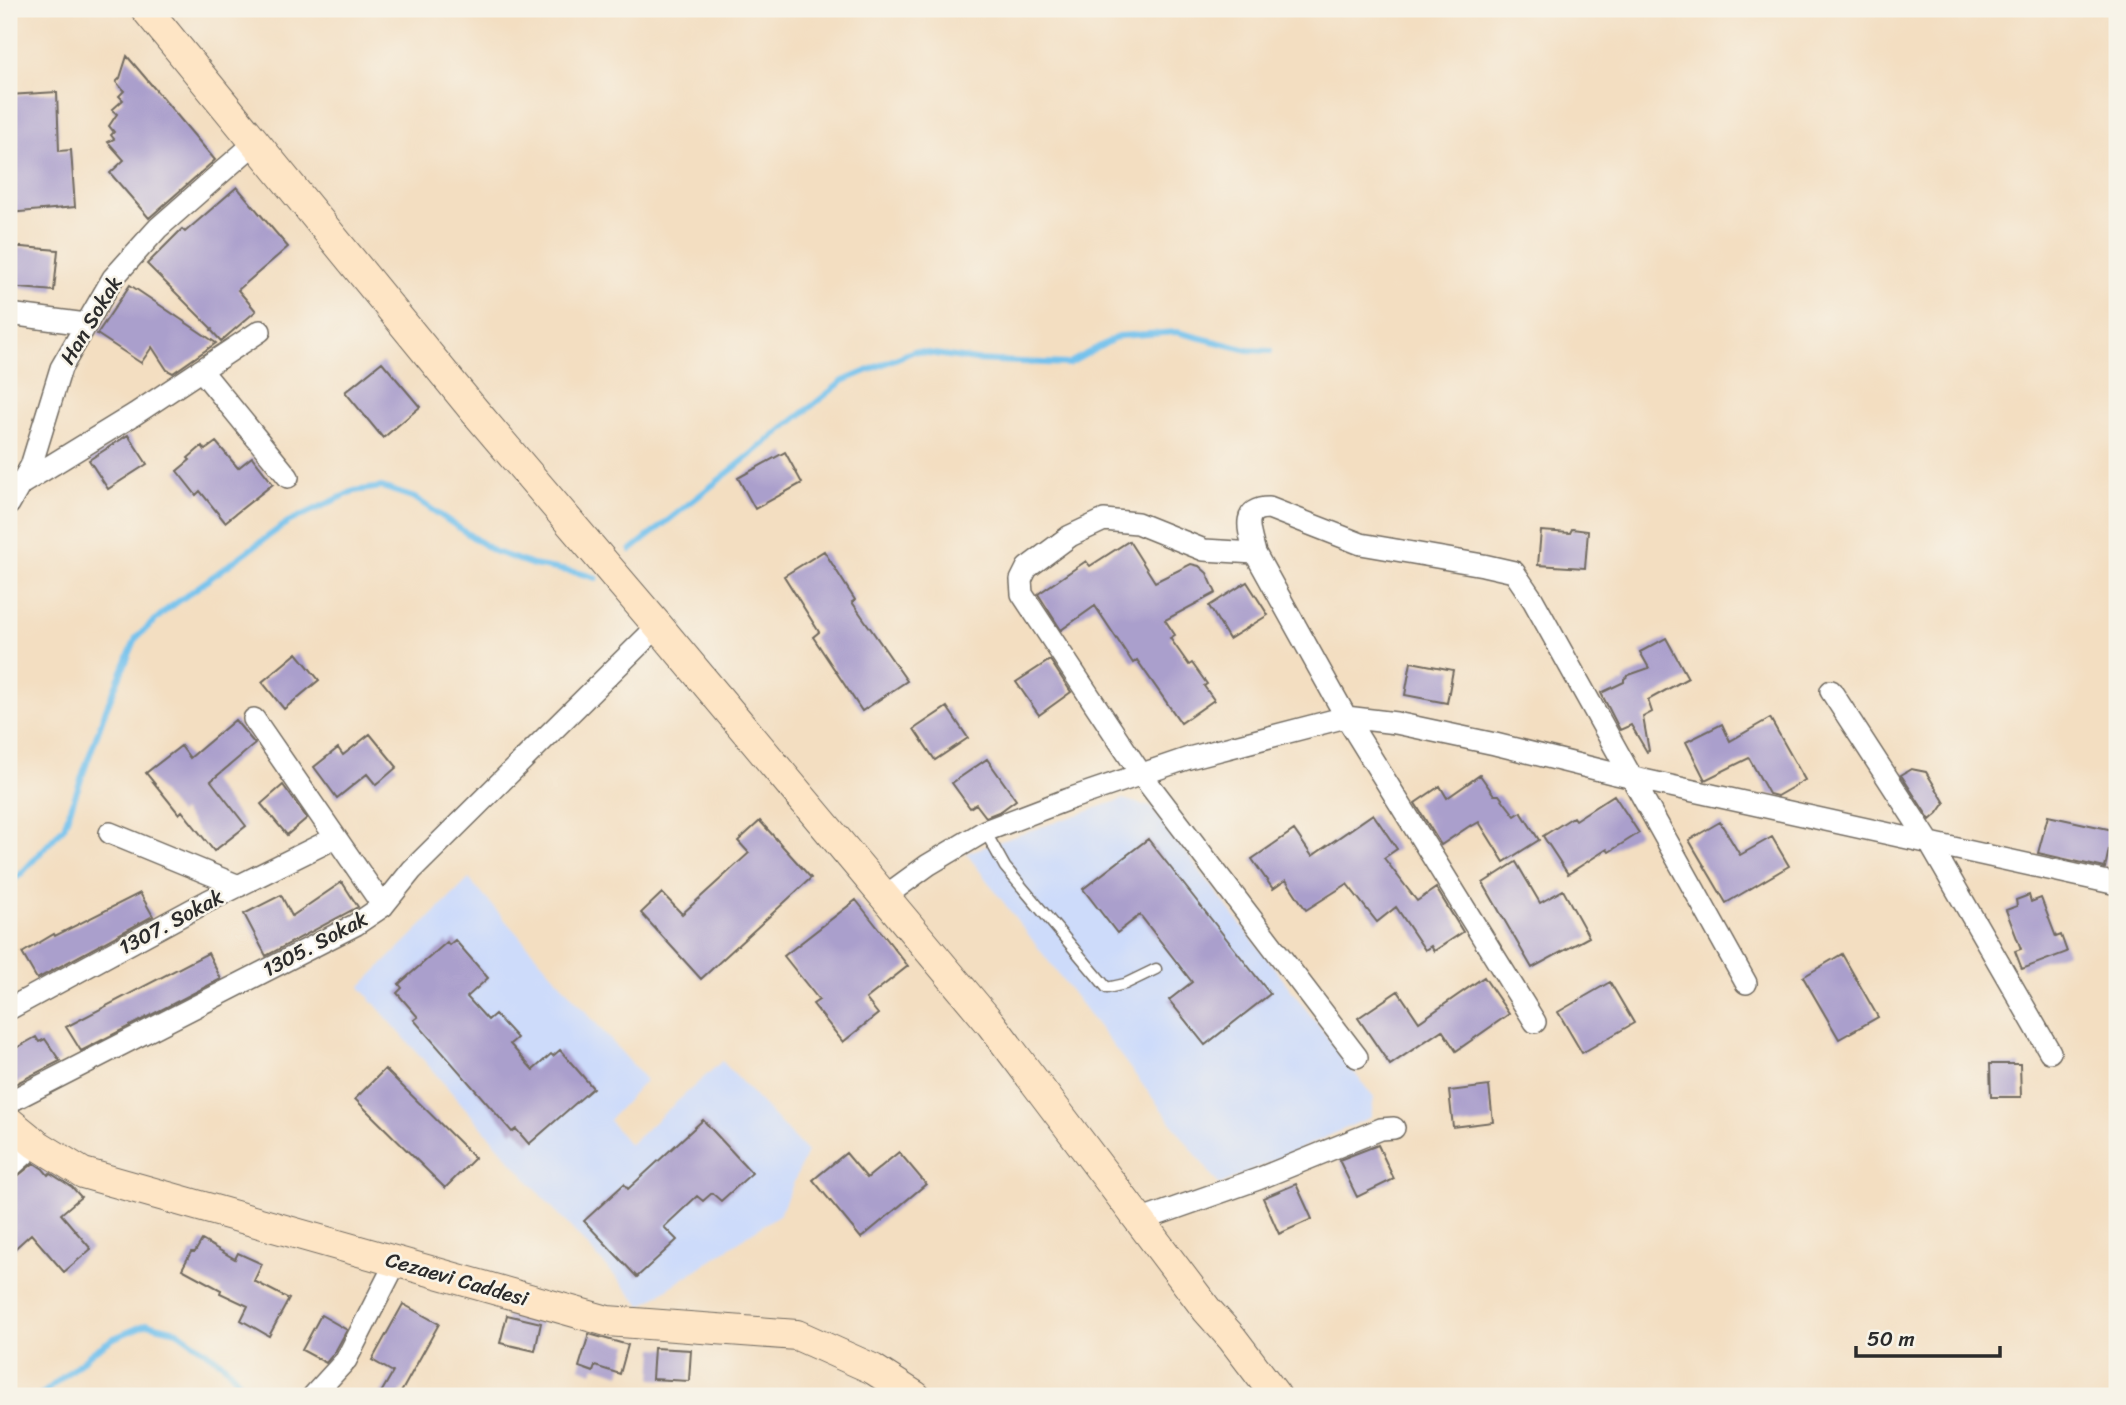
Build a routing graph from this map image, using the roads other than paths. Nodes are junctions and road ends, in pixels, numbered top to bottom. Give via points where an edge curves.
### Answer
1 (146, 9) edge
2 (256, 142) junction
3 (9, 314) edge
4 (86, 324) junction
5 (260, 331) dead end
6 (201, 370) junction
7 (288, 477) dead end
8 (20, 485) junction
9 (9, 504) edge
10 (1255, 552) junction
11 (658, 626) junction
12 (1831, 691) dead end
13 (1346, 718) junction
14 (254, 719) dead end
15 (1141, 774) junction
16 (1631, 777) junction
17 (985, 831) junction
18 (110, 833) dead end
19 (335, 838) junction
20 (1929, 842) junction
21 (2117, 884) edge
22 (239, 886) junction
23 (884, 897) junction
24 (383, 906) junction
25 (1156, 969) dead end
26 (1746, 982) dead end
27 (9, 1009) edge
28 (1535, 1022) dead end
29 (2050, 1052) dead end
30 (1357, 1057) dead end
31 (9, 1102) edge
32 (9, 1122) edge
33 (1394, 1128) dead end
34 (36, 1144) junction
35 (9, 1168) edge
36 (1139, 1221) junction
37 (396, 1262) junction
38 (313, 1396) edge
39 (915, 1396) edge
40 (1276, 1396) edge

1 - 2 street
2 - 4 street, Han Sokak via 158,228 113,278
2 - 11 street
3 - 4 street
4 - 8 street, Han Sokak via 61,368
5 - 6 street
6 - 7 street
6 - 8 street
8 - 9 street, Han Sokak
10 - 13 street
10 - 15 street via 1204,550 1138,523 1104,520 1070,536 1027,568 1021,580 1022,594
10 - 16 street via 1247,526 1258,508 1269,508 1361,544 1514,572
11 - 23 street
11 - 24 street, 1305. Sokak via 412,870
12 - 20 street
13 - 15 street
13 - 16 street via 1396,723
13 - 28 street
14 - 19 street
15 - 17 street
15 - 30 street
16 - 20 street
16 - 26 street
17 - 23 street
17 - 25 lane via 1005,867 1107,988
18 - 22 street
19 - 22 street, 1307. Sokak
19 - 24 street
20 - 21 street
20 - 29 street
22 - 27 street, 1307. Sokak
23 - 36 street via 991,1024
24 - 31 street, 1305. Sokak via 355,925
32 - 34 street, Cezaevi Caddesi
33 - 36 street via 1381,1129 1258,1180
34 - 35 street
34 - 37 street, Cezaevi Caddesi via 83,1173
36 - 40 street
37 - 38 street via 346,1360
37 - 39 street, Cezaevi Caddesi via 607,1321 797,1335 873,1369

